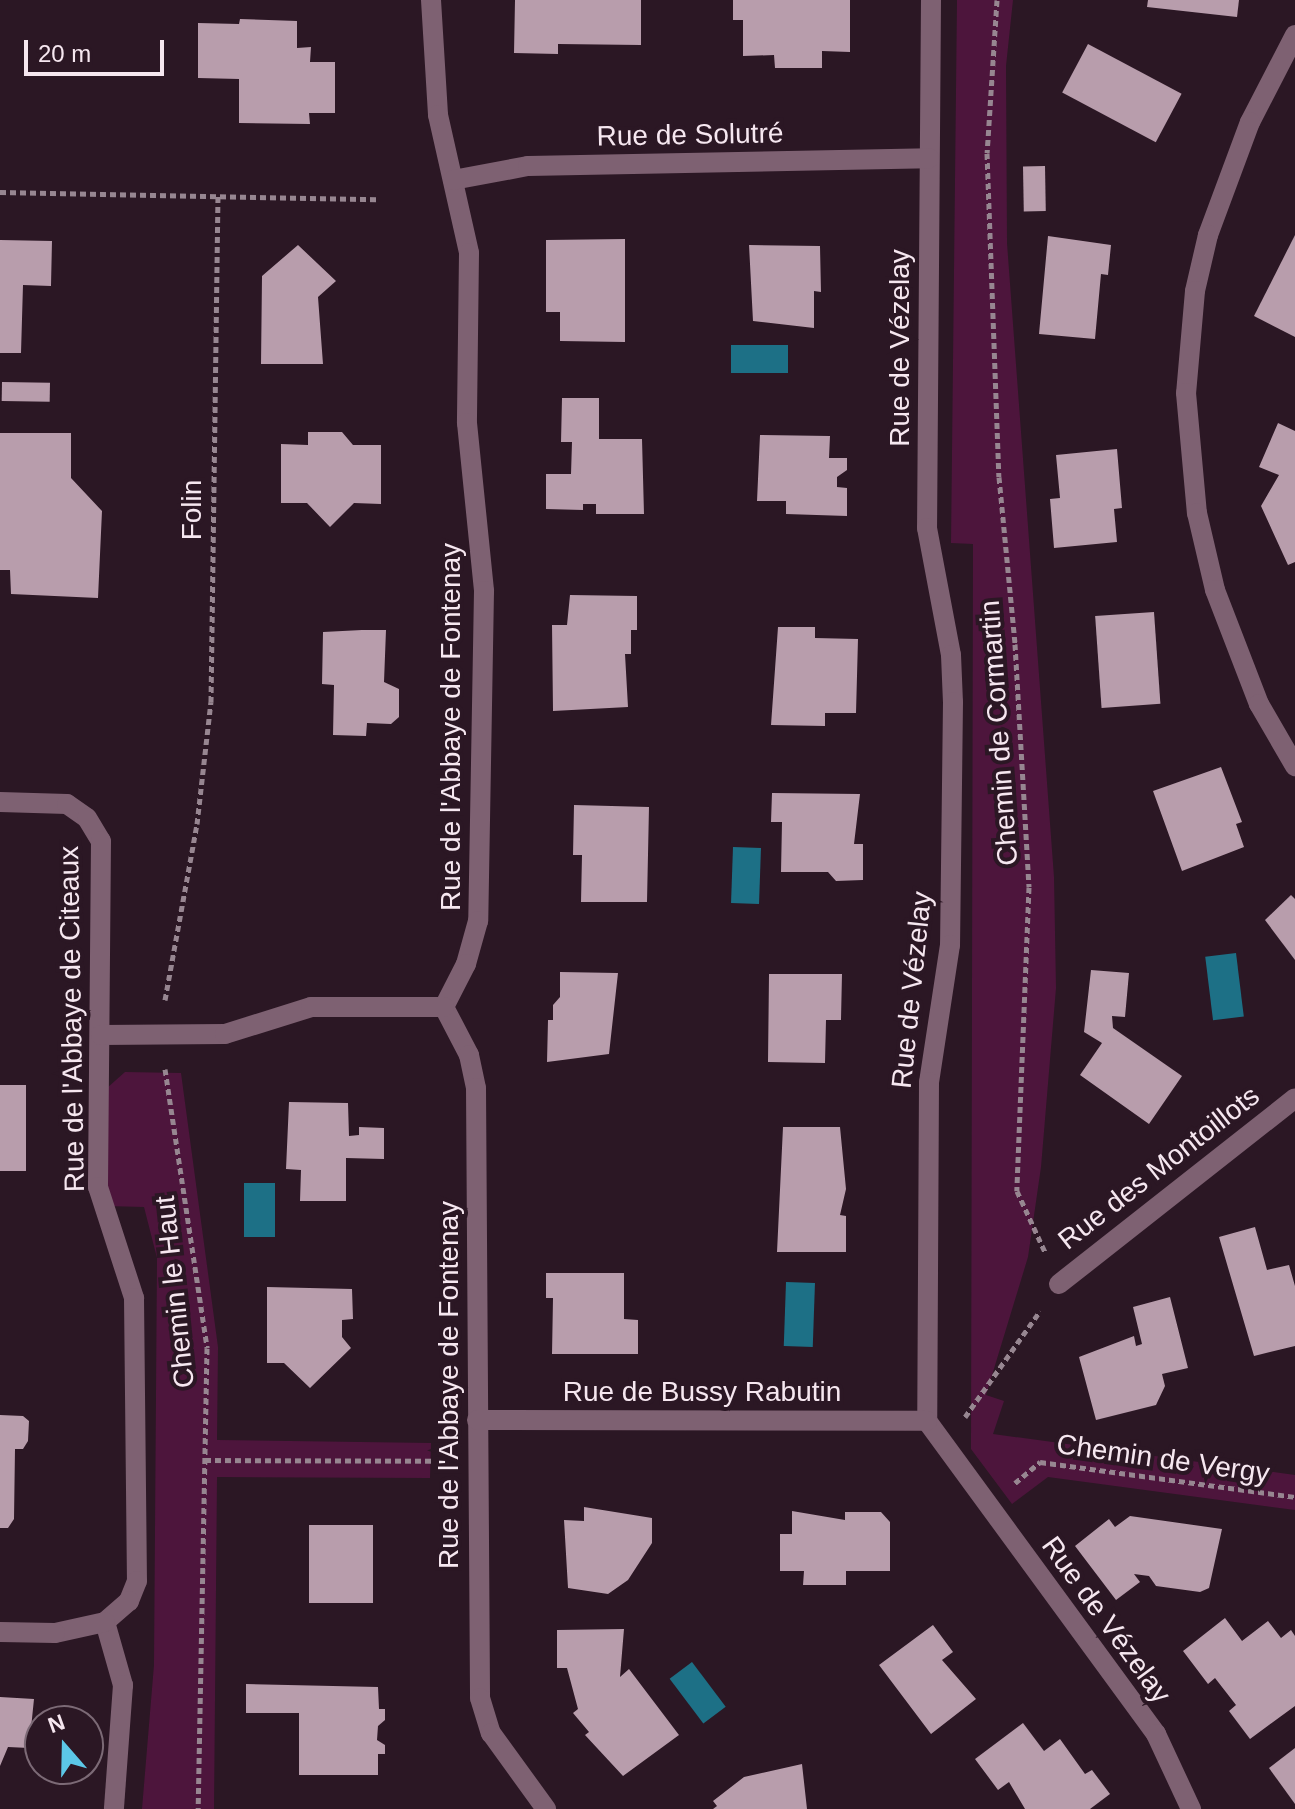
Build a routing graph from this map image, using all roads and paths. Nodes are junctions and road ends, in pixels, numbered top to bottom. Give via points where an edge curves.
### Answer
1 (431, 0) edge
2 (931, 0) edge
3 (997, 0) edge
4 (1295, 35) edge
5 (929, 158) junction
6 (453, 180) junction
7 (0, 192) edge
8 (218, 195) junction
9 (377, 199) dead end
10 (1295, 766) edge
11 (0, 802) edge
12 (197, 824) joint
13 (444, 1007) junction
14 (101, 1035) junction
15 (159, 1037) junction
16 (1295, 1098) edge
17 (1059, 1284) junction
18 (477, 1420) junction
19 (927, 1421) junction
20 (205, 1460) junction
21 (477, 1461) junction
22 (1006, 1490) dead end
23 (1295, 1497) edge
24 (105, 1622) junction
25 (0, 1632) edge
26 (114, 1809) edge
27 (198, 1809) edge
28 (546, 1809) edge
29 (1191, 1809) edge

1 - 6 street, Rue de l'Abbaye de Fontenay via 438,115
2 - 5 street, Rue de Vézelay
3 - 17 path, Chemin de Cormartin via 987,153 999,477 1029,887 1017,1191
4 - 10 street via 1250,122 1208,235 1195,291 1186,393 1197,513 1215,590 1259,704
5 - 6 street, Rue de Solutré via 528,166
5 - 19 street, Rue de Vézelay via 928,542 949,644 953,702 950,945 929,1082
6 - 13 street, Rue de l'Abbaye de Fontenay via 469,253 467,410 481,551 483,668 478,921 466,964
7 - 8 path
8 - 9 path
8 - 12 path, Folin via 211,702
11 - 14 street, Rue de l'Abbaye de Citeaux via 67,804 95,828 103,855
12 - 15 path, Chemin le Haut
13 - 15 street via 311,1007 225,1034
13 - 18 street, Rue de l'Abbaye de Fontenay via 469,1055 476,1088
14 - 15 street
14 - 24 street, Rue de l'Abbaye de Citeaux via 98,1187 134,1298 137,1565 136,1591
15 - 20 path, Chemin le Haut via 207,1348
16 - 17 street, Rue des Montoillots
17 - 19 path via 960,1425
18 - 19 street, Rue de Bussy Rabutin
18 - 21 street, Rue de l'Abbaye de Fontenay
19 - 29 street, Rue de Vézelay via 1156,1734
20 - 21 path
20 - 27 path, Chemin le Haut
21 - 28 street, Rue de l'Abbaye de Fontenay via 480,1698 491,1733
22 - 23 path, Chemin de Vergy via 1040,1462
24 - 25 street via 55,1633
24 - 26 street via 123,1685

